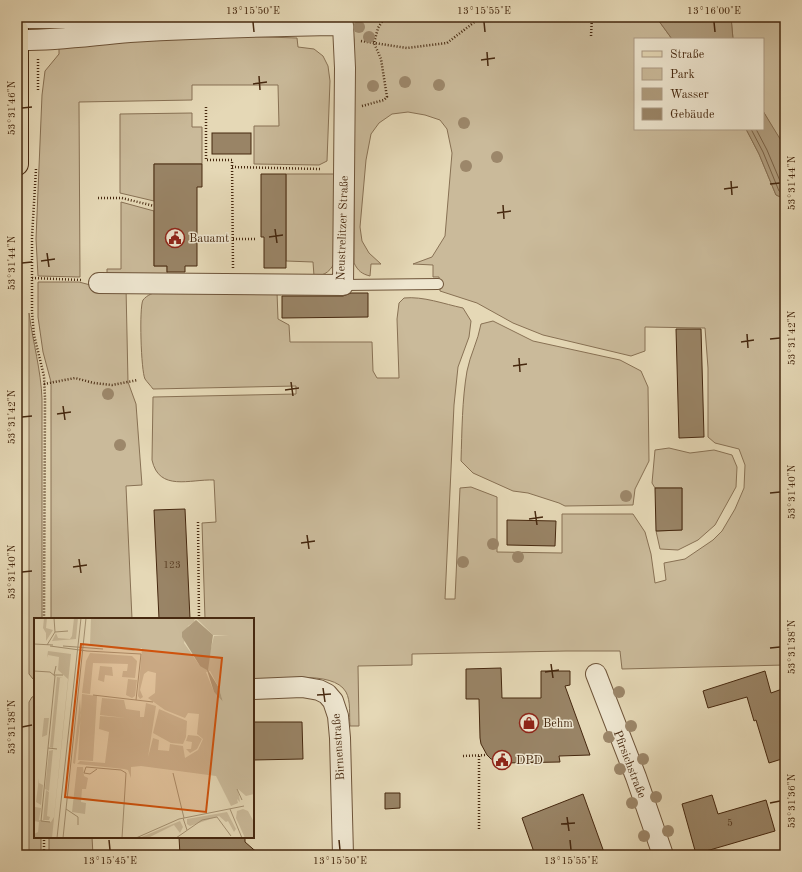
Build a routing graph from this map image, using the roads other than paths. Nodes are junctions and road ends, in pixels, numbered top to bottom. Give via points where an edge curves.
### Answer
1 (17, 18) edge
2 (167, 18) edge
3 (252, 26) junction
4 (343, 28) edge
5 (17, 30) edge
6 (17, 40) edge
7 (27, 163) edge
8 (99, 283) road end
9 (438, 284) dead end
10 (343, 285) junction
11 (596, 674) dead end
12 (254, 689) edge
13 (343, 855) edge
14 (663, 855) edge

1 - 2 street
2 - 3 street
3 - 4 street
3 - 6 street
4 - 10 street, Neustrelitzer Straße
5 - 6 main road
6 - 7 main road
8 - 10 street, Neustrelitzer Straße
9 - 10 lane
11 - 14 street, Pfirsichstraße
12 - 13 street, Birnenstraße via 302,687 319,690 333,701 338,716 340,738

